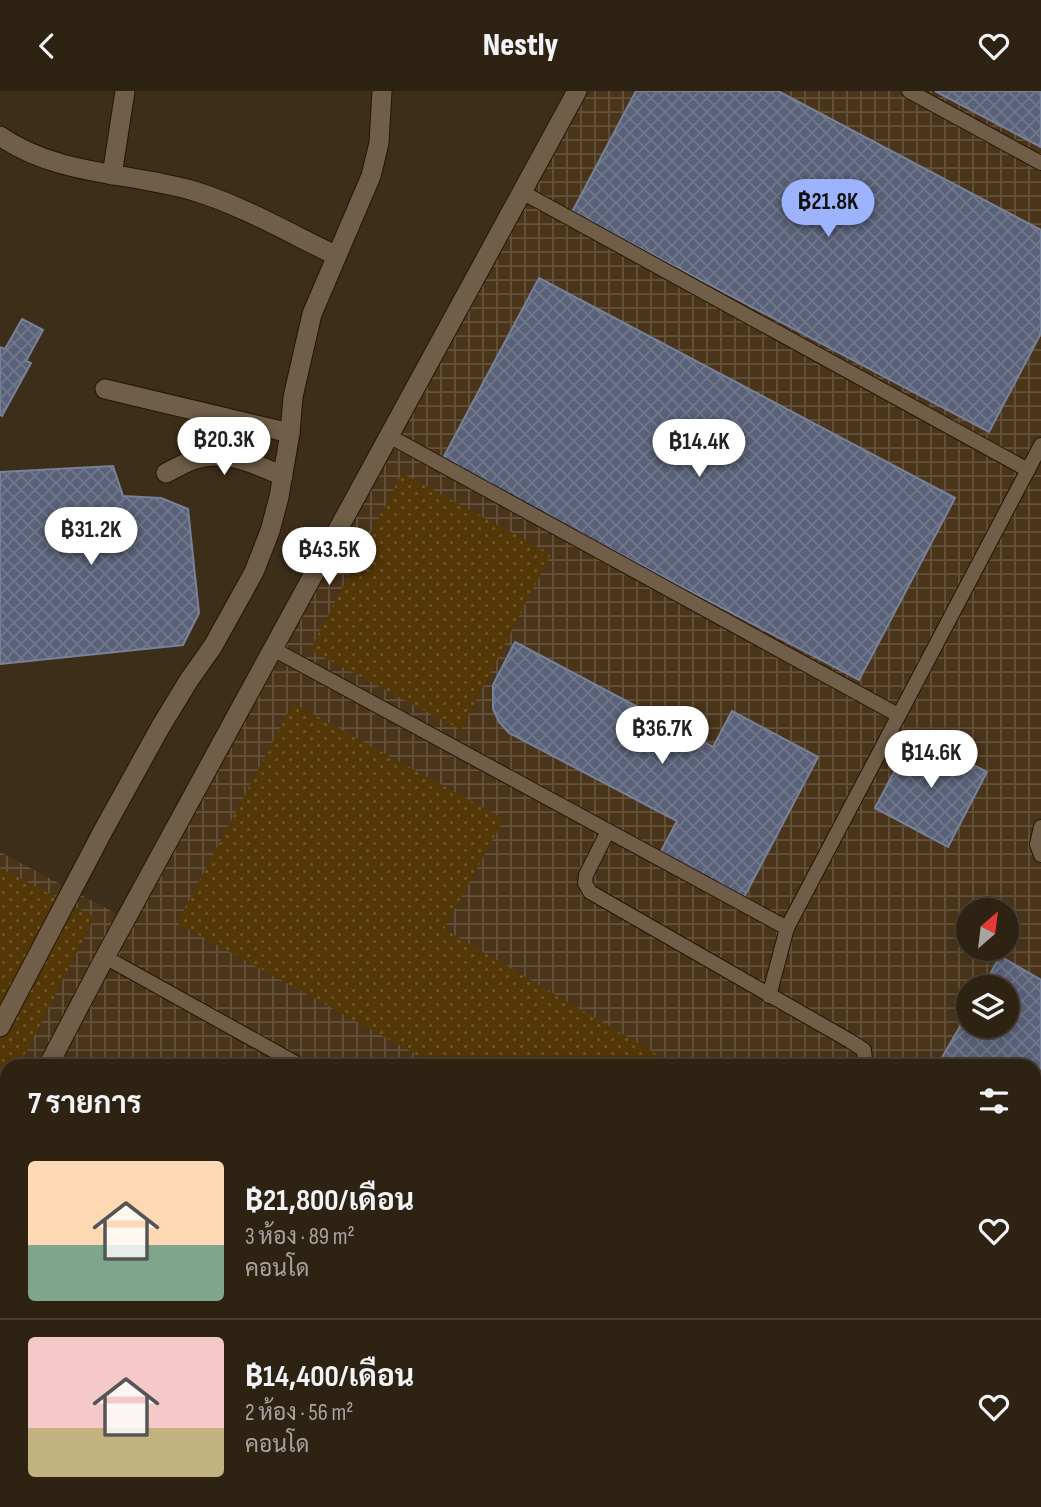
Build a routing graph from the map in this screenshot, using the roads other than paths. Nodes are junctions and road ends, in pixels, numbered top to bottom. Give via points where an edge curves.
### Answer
1 (125, 91) edge
2 (382, 91) edge
3 (577, 91) edge
4 (909, 91) edge
5 (0, 136) edge
6 (1041, 163) edge
7 (112, 175) junction
8 (522, 192) junction
9 (335, 255) junction
10 (105, 389) dead end
11 (290, 433) junction
12 (389, 436) junction
13 (1041, 445) edge
14 (1028, 470) junction
15 (166, 473) dead end
16 (283, 476) junction
17 (273, 649) junction
18 (898, 715) junction
19 (1041, 827) edge
20 (608, 831) junction
21 (1041, 855) edge
22 (787, 928) junction
23 (105, 957) junction
24 (769, 996) junction
25 (0, 1027) edge
26 (52, 1059) edge
27 (288, 1059) edge
28 (863, 1059) edge

1 - 7 street
2 - 9 street via 379,143 371,176
3 - 8 street
4 - 6 lane
5 - 7 street via 40,158
7 - 9 street via 194,191 243,209
8 - 12 street
8 - 14 lane
9 - 11 street via 312,314 293,397
10 - 11 street
11 - 16 street
12 - 17 street
12 - 18 lane
13 - 14 lane
14 - 18 lane
15 - 16 street via 198,458 222,456
16 - 25 street via 254,572 103,829
17 - 20 lane
17 - 23 street
18 - 22 lane
19 - 21 lane via 1037,844
20 - 22 lane
20 - 24 lane via 586,875 590,892
22 - 24 lane
23 - 26 street
23 - 27 lane
24 - 28 lane via 864,1051

